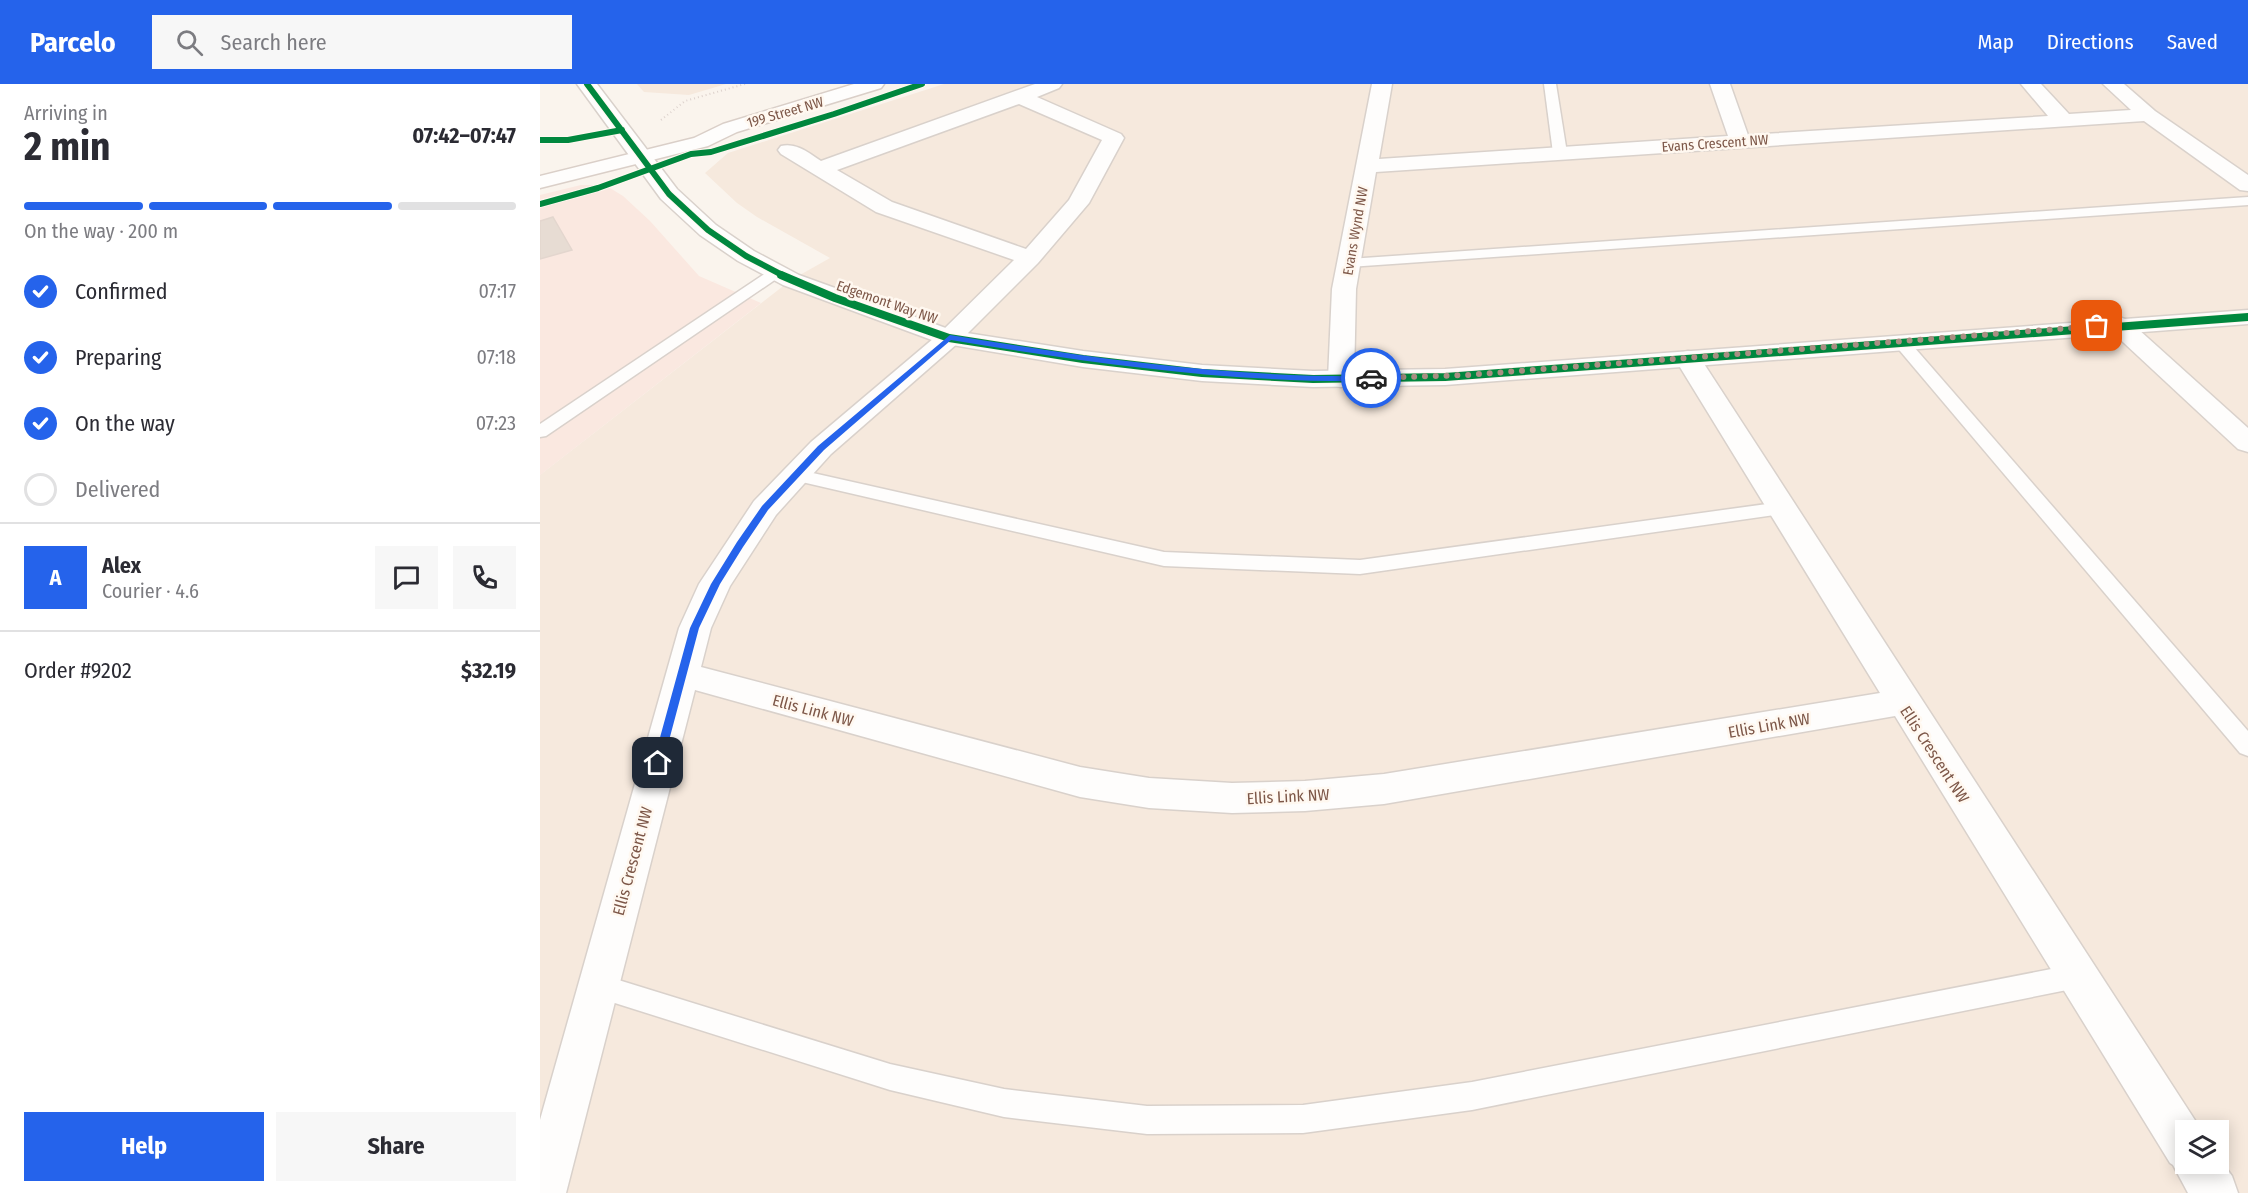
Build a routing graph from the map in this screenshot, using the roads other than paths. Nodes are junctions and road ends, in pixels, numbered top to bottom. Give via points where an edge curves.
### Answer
1 (587, 84) edge
2 (873, 84) edge
3 (1052, 84) edge
4 (1382, 84) edge
5 (1550, 84) edge
6 (1720, 84) edge
7 (2031, 84) edge
8 (2113, 84) edge
9 (1020, 97) junction
10 (2148, 115) junction
11 (2064, 121) junction
12 (1740, 142) junction
13 (633, 144) junction
14 (788, 150) dead end
15 (1560, 153) junction
16 (1366, 166) junction
17 (540, 167) edge
18 (819, 169) junction
19 (540, 182) edge
20 (2248, 185) edge
21 (2248, 201) edge
22 (1030, 258) junction
23 (1349, 263) junction
24 (777, 272) junction
25 (2248, 317) edge
26 (2119, 325) junction
27 (950, 338) junction
28 (1901, 342) junction
29 (1688, 359) junction
30 (1341, 379) junction
31 (540, 432) edge
32 (2248, 444) edge
33 (795, 475) junction
34 (1781, 508) junction
35 (682, 674) junction
36 (1903, 702) junction
37 (2248, 747) edge
38 (2078, 976) junction
39 (599, 986) junction
40 (2175, 1130) edge
41 (2203, 1174) edge
42 (543, 1193) edge
43 (2215, 1193) edge

1 - 13 street, Edgemont Way NW
2 - 13 street, 199 Street NW via 730,128 700,142
3 - 9 street
4 - 16 street, Evans Wynd NW
5 - 15 lane
6 - 12 street
7 - 11 street
8 - 10 street
9 - 18 street
9 - 22 street, Ellis Crescent NW via 1114,138 1078,203
10 - 11 street, Evans Crescent NW
10 - 20 street
11 - 12 street, Evans Crescent NW
12 - 15 street, Evans Crescent NW
13 - 17 street, 199 Street NW
13 - 19 street, 199 Street NW
13 - 24 street, Edgemont Way NW via 683,209 746,256
14 - 18 street
15 - 16 street, Evans Crescent NW
16 - 23 street, Evans Wynd NW
18 - 22 street via 884,207
21 - 23 lane
22 - 27 street, Ellis Crescent NW
23 - 30 street, Evans Wynd NW via 1342,319
24 - 27 street, Edgemont Way NW via 835,298
24 - 31 lane
25 - 26 street, Edgemont Way NW
26 - 28 street, Edgemont Way NW
26 - 32 street
27 - 30 street, Edgemont Way NW via 1202,373
27 - 33 street, Ellis Crescent NW via 821,448
28 - 29 street, Edgemont Way NW
28 - 37 lane
29 - 30 street, Edgemont Way NW via 1445,377
29 - 34 street, Ellis Crescent NW
33 - 34 lane via 1164,559 1360,567
33 - 35 street, Ellis Crescent NW via 765,508 715,584 695,628
34 - 36 street, Ellis Crescent NW
35 - 36 street, Ellis Link NW via 1080,782 1149,793 1232,798 1384,789
35 - 39 street, Ellis Crescent NW
36 - 38 street, Ellis Crescent NW
38 - 39 lane via 1472,1096 1303,1119 1147,1120 1004,1103 890,1077
38 - 40 street, Ellis Crescent NW
39 - 42 street, Ellis Crescent NW
41 - 43 street

